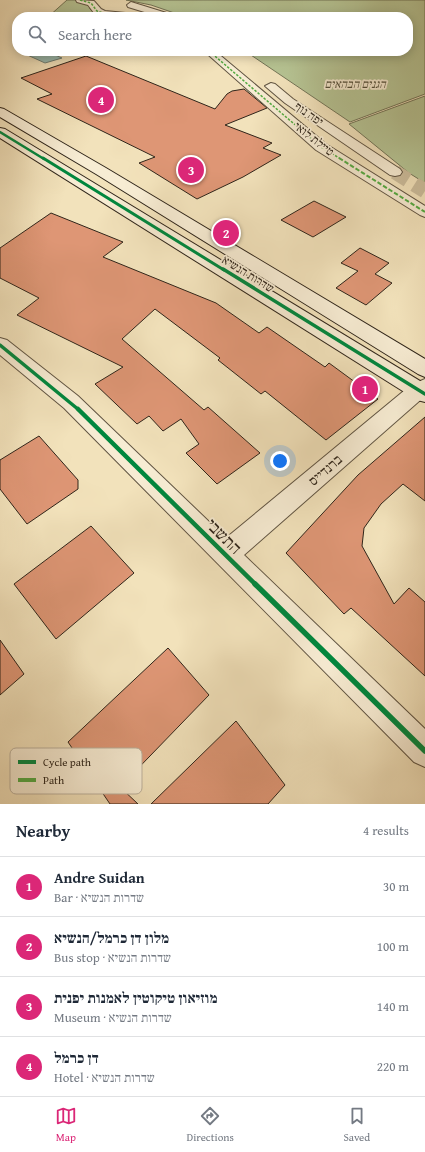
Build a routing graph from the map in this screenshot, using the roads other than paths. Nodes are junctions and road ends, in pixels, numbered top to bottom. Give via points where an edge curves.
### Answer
1 (80, 0) edge
2 (121, 3) dead end
3 (100, 12) edge
4 (152, 12) edge
5 (215, 56) edge
6 (260, 77) dead end
7 (0, 112) edge
8 (0, 132) edge
9 (395, 172) tunnel mouth
10 (425, 212) edge
11 (0, 345) edge
12 (423, 385) edge
13 (225, 555) junction
14 (425, 751) edge

1 - 3 street via 92,2 94,8
2 - 4 street
5 - 10 street, טיילת לואי via 321,147
6 - 9 street, יפה נוף via 289,101
7 - 12 street, שדרות הנשיא via 102,171
8 - 12 street, שדרות הנשיא
11 - 13 street, התשבי via 71,402
12 - 13 street, ברנדייס
13 - 14 street, התשבי

